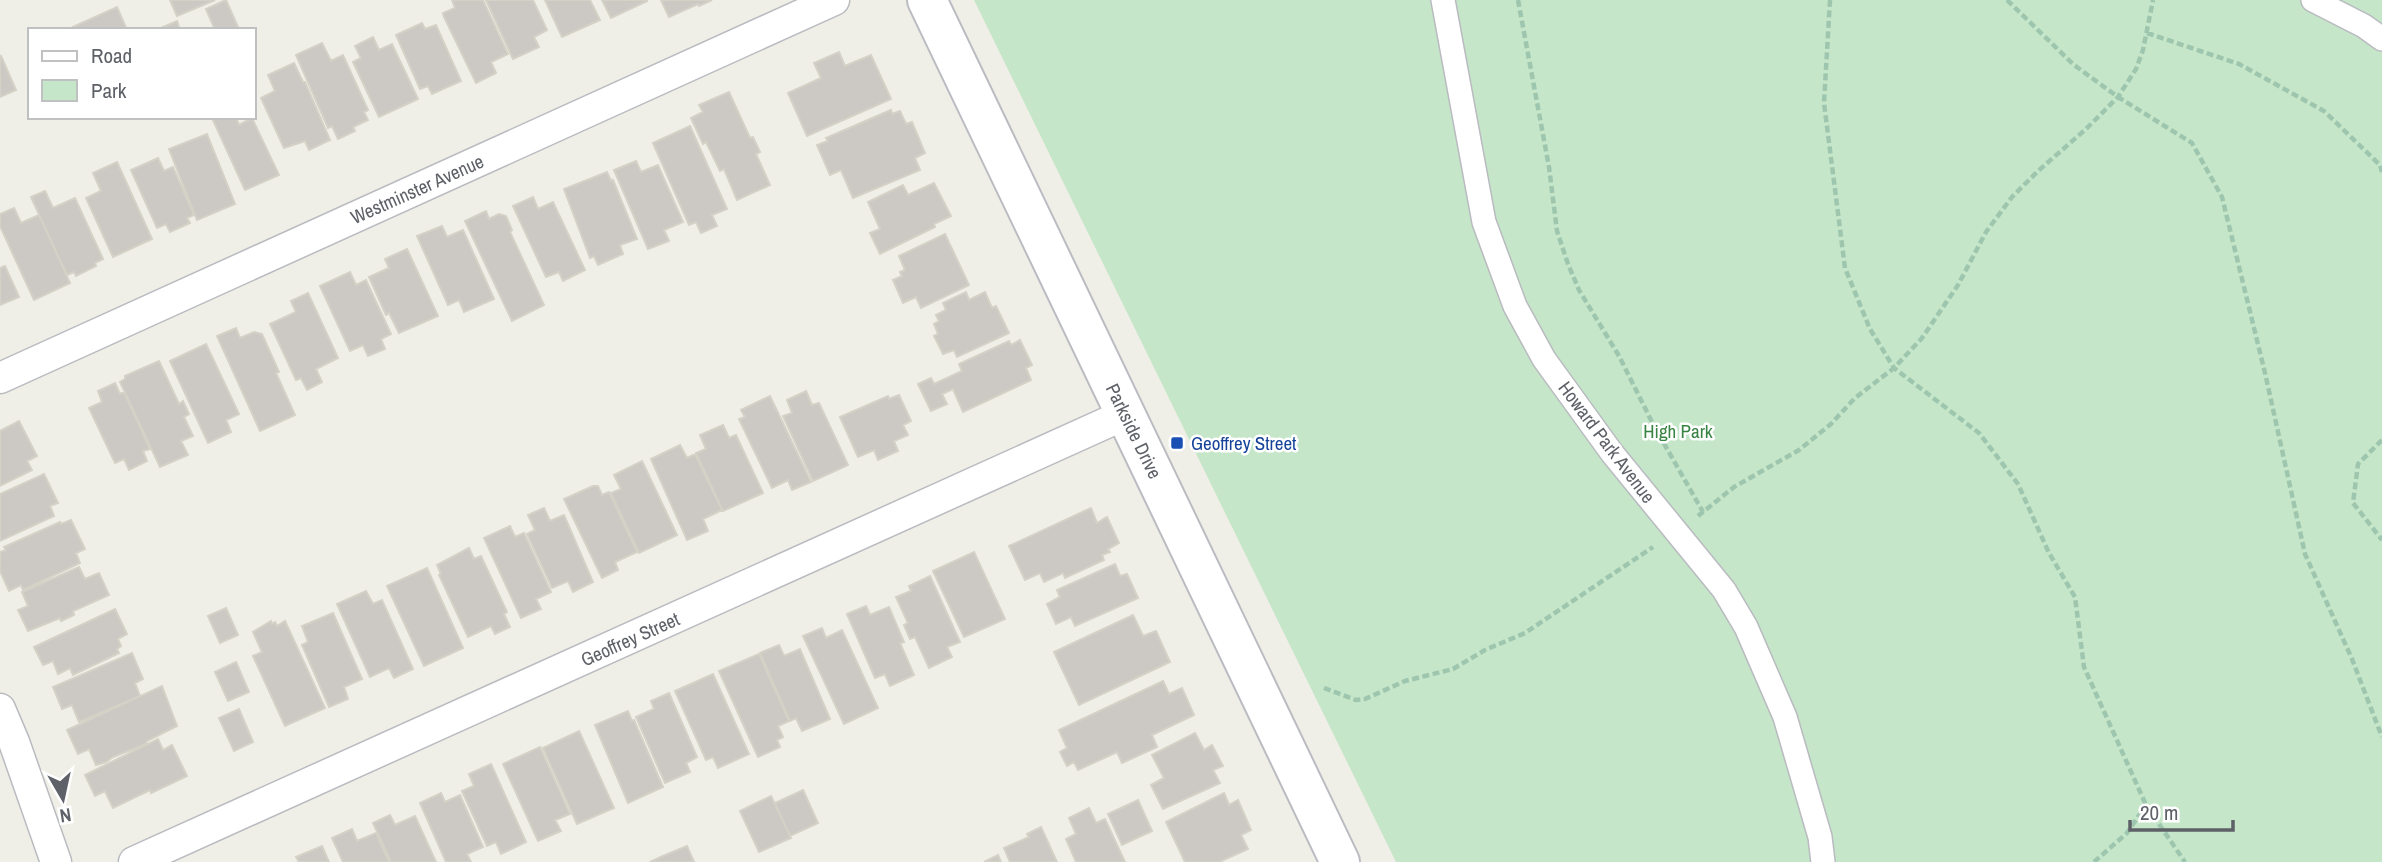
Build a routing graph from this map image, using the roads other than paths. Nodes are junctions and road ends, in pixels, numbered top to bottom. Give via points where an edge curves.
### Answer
1 (834, 0) edge
2 (928, 0) edge
3 (1443, 0) edge
4 (2313, 0) edge
5 (2382, 39) edge
6 (0, 378) edge
7 (1126, 414) junction
8 (0, 709) edge
9 (56, 862) edge
10 (134, 862) edge
11 (1340, 862) edge
12 (1823, 862) edge

1 - 6 street, Westminster Avenue
2 - 7 main road, Parkside Drive
3 - 12 street, Howard Park Avenue via 1484,222 1515,306 1544,359 1612,453 1724,590 1746,627 1785,717
4 - 5 street
7 - 10 street, Geoffrey Street
7 - 11 main road, Parkside Drive
8 - 9 street

